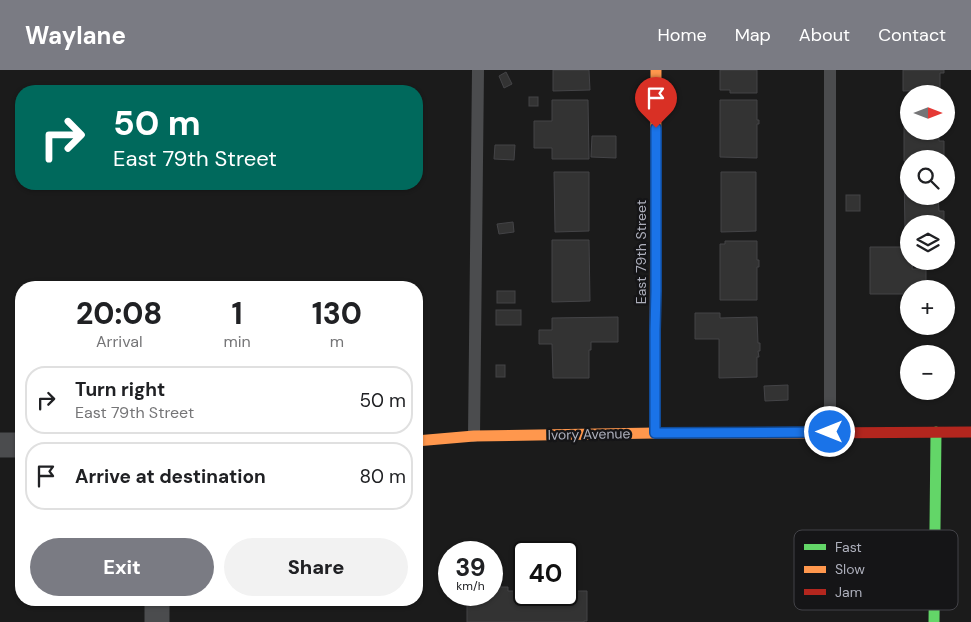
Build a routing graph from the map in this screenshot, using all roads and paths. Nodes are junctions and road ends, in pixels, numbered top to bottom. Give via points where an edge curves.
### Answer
1 (478, 70) edge
2 (656, 70) edge
3 (830, 70) edge
4 (830, 432) junction
5 (936, 432) junction
6 (971, 432) edge
7 (655, 433) junction
8 (474, 436) junction
9 (423, 440) edge
10 (15, 445) edge
11 (0, 446) edge
12 (935, 530) edge
13 (157, 606) edge
14 (157, 622) edge

1 - 8 lane
2 - 7 street, East 79th Street
3 - 4 lane
4 - 5 street, Ivory Avenue
4 - 7 street, Ivory Avenue
5 - 6 street, Ivory Avenue
5 - 12 street
7 - 8 street, Ivory Avenue
8 - 9 street, Ivory Avenue
10 - 11 street
13 - 14 street

